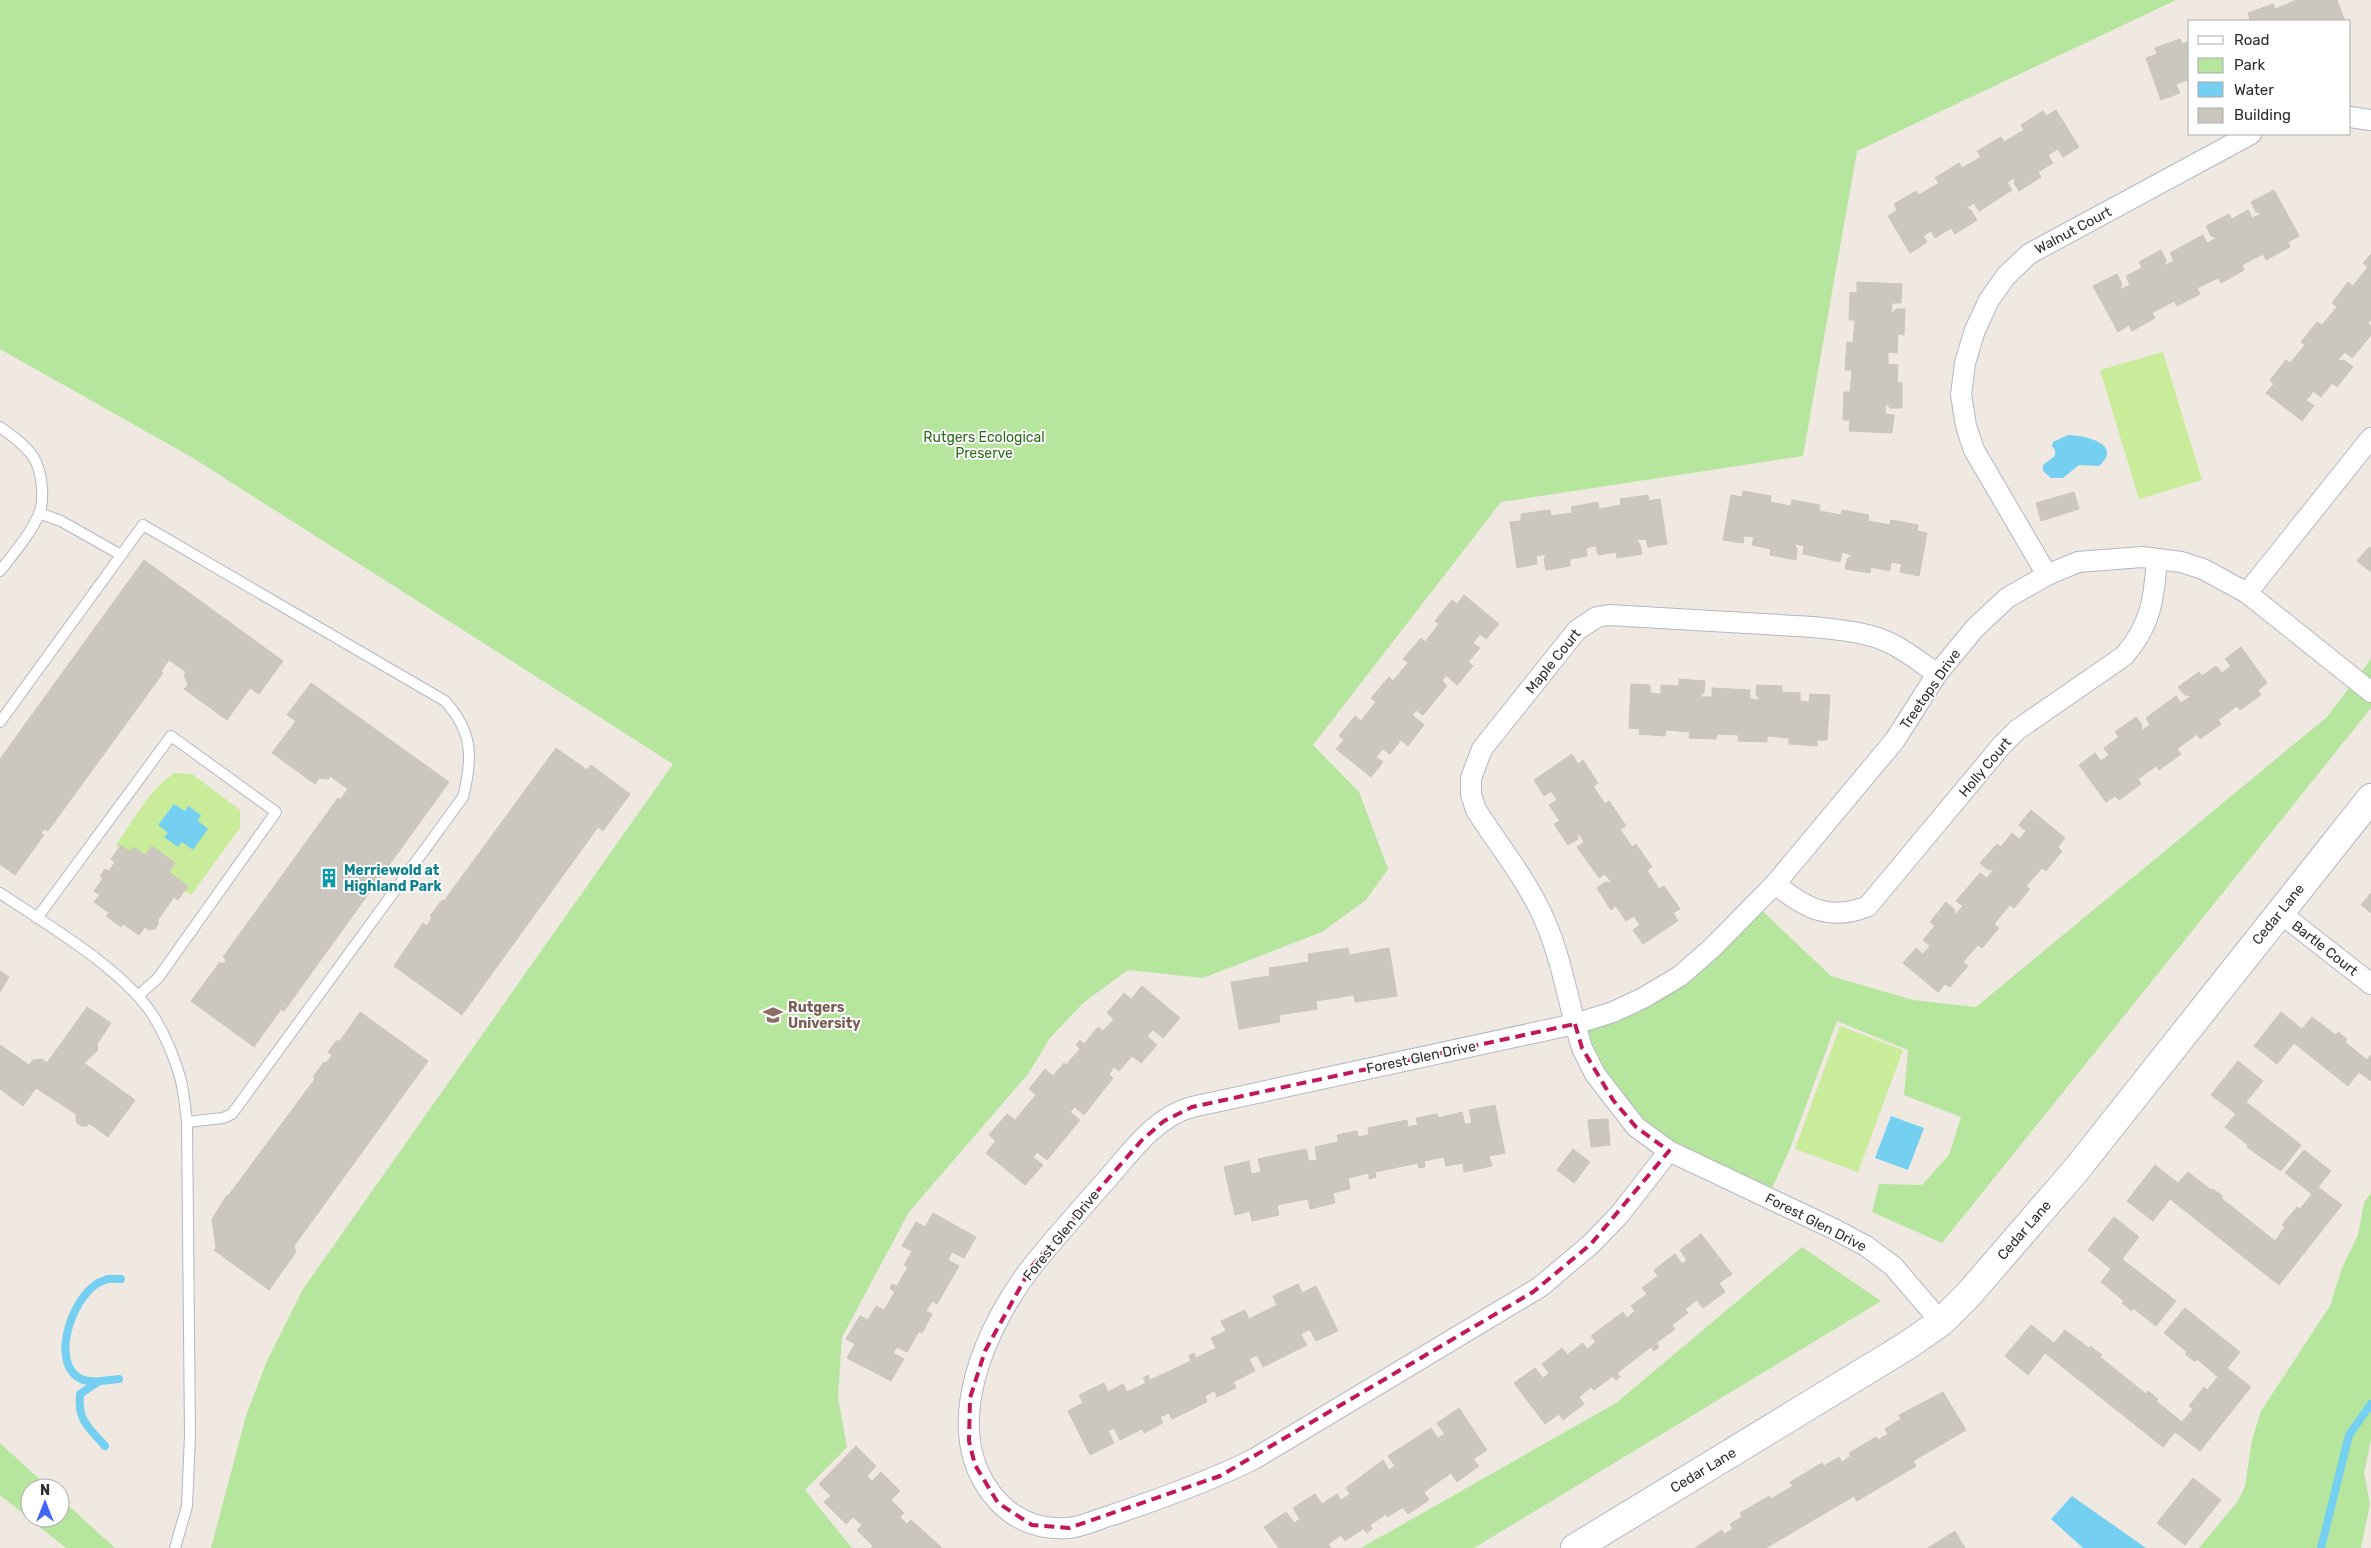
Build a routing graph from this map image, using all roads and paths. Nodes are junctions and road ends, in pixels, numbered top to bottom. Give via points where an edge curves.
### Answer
1 (2351, 117) edge
2 (2371, 120) edge
3 (2249, 135) edge
4 (0, 426) edge
5 (2371, 438) edge
6 (39, 513) junction
7 (121, 555) junction
8 (2157, 559) junction
9 (0, 572) edge
10 (2047, 575) junction
11 (2247, 593) junction
12 (1937, 674) junction
13 (2371, 692) edge
14 (0, 722) edge
15 (2371, 798) edge
16 (1775, 884) junction
17 (0, 893) edge
18 (2279, 912) junction
19 (37, 918) junction
20 (2371, 984) edge
21 (138, 996) junction
22 (1575, 1024) junction
23 (187, 1122) junction
24 (1669, 1151) junction
25 (1942, 1322) junction
26 (1578, 1547) edge
27 (174, 1548) edge

1 - 2 street
3 - 10 street, Walnut Court via 2029,254 2006,276 1989,300 1975,330 1965,363 1961,395 1966,426 1978,456
4 - 6 lane via 34,458 42,495
5 - 11 street
6 - 7 lane via 61,521
6 - 9 lane
7 - 14 lane
7 - 23 lane via 143,525 445,700 460,717 468,742 470,770 463,797 232,1114
8 - 10 street, Treetops Drive via 2132,556 2094,559
8 - 11 street via 2202,569
8 - 16 street, Holly Court via 2153,601 2138,640 2124,656 2017,730 1868,906 1834,914 1797,901
10 - 12 street, Treetops Drive via 2007,598 1975,628
11 - 13 street
12 - 16 street, Treetops Drive via 1895,740
12 - 22 street, Maple Court via 1893,645 1847,631 1609,615 1597,617 1577,630 1482,749 1472,778 1471,794 1476,810 1545,920
15 - 18 street, Cedar Lane
16 - 22 street, Treetops Drive via 1680,976 1613,1012
17 - 19 lane
18 - 20 street, Bartle Court
18 - 25 street, Cedar Lane via 2076,1170
19 - 21 lane via 100,962
19 - 21 lane via 171,736 276,812 158,978
21 - 23 lane via 154,1016 168,1043 181,1078
22 - 24 street, Forest Glen Drive via 1582,1048 1613,1100 1636,1127
22 - 24 street, Forest Glen Drive via 1192,1107 1164,1121 1142,1140 1032,1266 998,1323 970,1398 968,1422 975,1465 985,1486 1015,1517 1032,1525 1069,1528 1220,1476 1254,1459 1533,1292 1591,1244 1619,1215
23 - 27 lane via 190,1435 187,1506
24 - 25 street, Forest Glen Drive via 1866,1246 1893,1266
25 - 26 street, Cedar Lane

